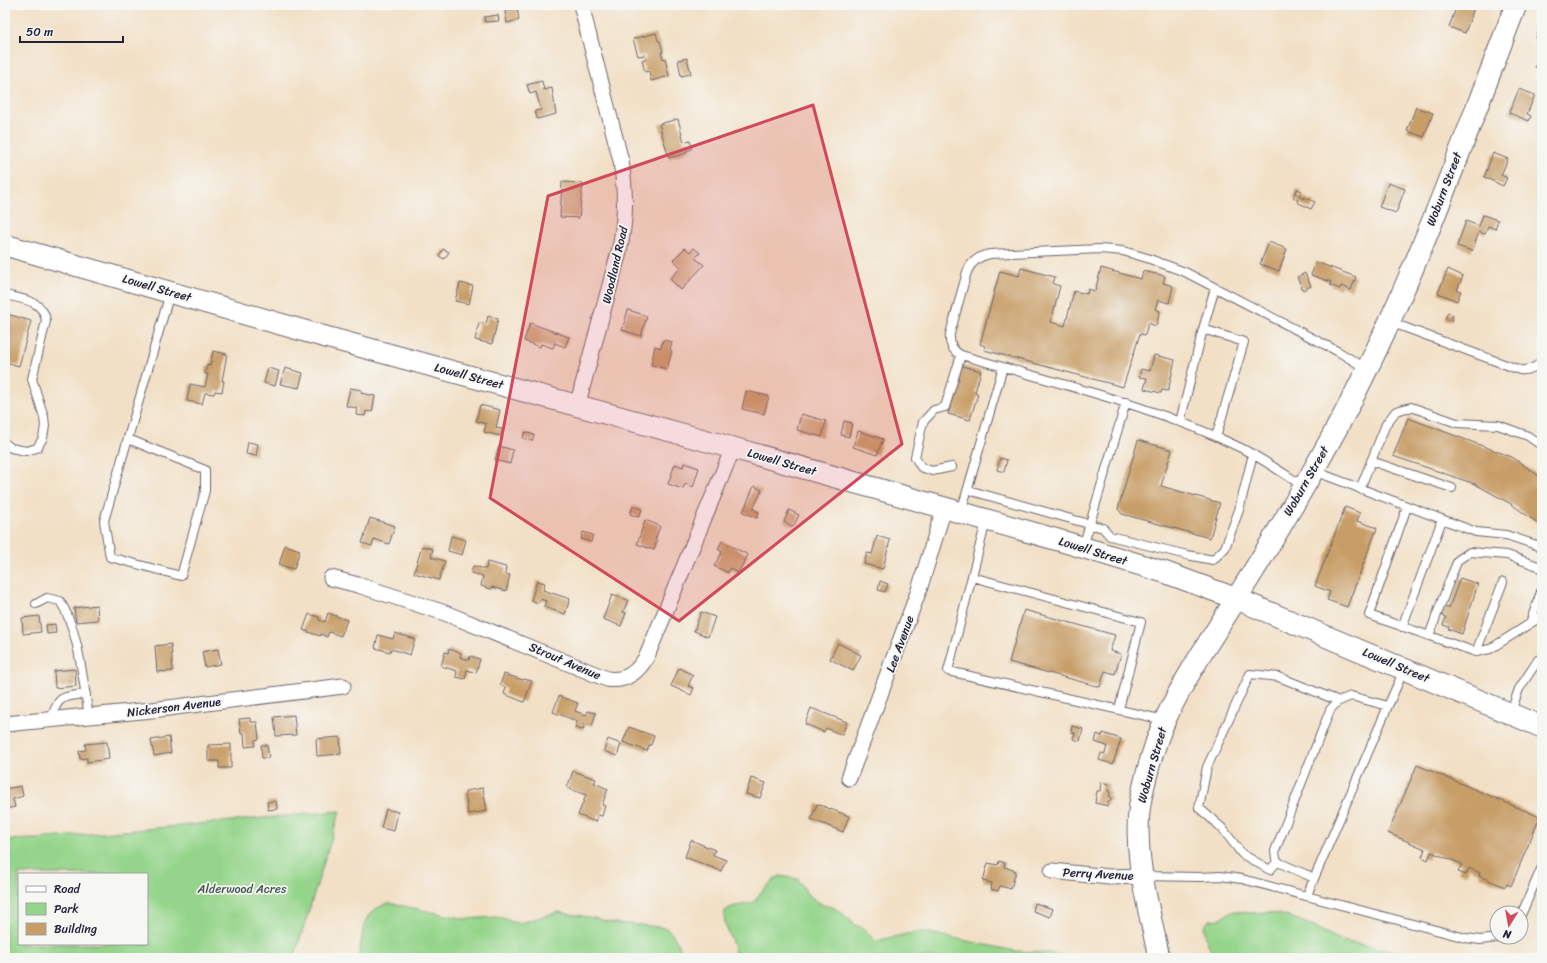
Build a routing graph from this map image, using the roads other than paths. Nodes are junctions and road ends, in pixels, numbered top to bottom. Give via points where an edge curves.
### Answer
1 (581, 5) edge
2 (1516, 5) edge
3 (5, 245) edge
4 (1216, 288) junction
5 (170, 292) junction
6 (5, 295) edge
7 (1390, 322) junction
8 (1203, 329) junction
9 (961, 354) junction
10 (1542, 360) edge
11 (1003, 367) junction
12 (1367, 369) junction
13 (1126, 402) junction
14 (577, 406) junction
15 (1180, 422) junction
16 (1216, 437) junction
17 (128, 439) junction
18 (5, 443) edge
19 (1542, 446) edge
20 (733, 448) junction
21 (1252, 454) junction
22 (1371, 461) junction
23 (952, 467) dead end
24 (1308, 478) junction
25 (1452, 488) dead end
26 (1360, 489) junction
27 (968, 490) junction
28 (1407, 507) junction
29 (952, 511) junction
30 (986, 520) junction
31 (1442, 520) junction
32 (1090, 525) junction
33 (1108, 545) junction
34 (1083, 547) junction
35 (1542, 548) edge
36 (1542, 570) edge
37 (972, 577) junction
38 (331, 578) dead end
39 (1503, 582) dead end
40 (1542, 589) edge
41 (1237, 598) junction
42 (36, 604) dead end
43 (1542, 616) edge
44 (1530, 623) junction
45 (1402, 627) junction
46 (1430, 636) junction
47 (1476, 652) junction
48 (1542, 658) edge
49 (1405, 668) junction
50 (343, 686) dead end
51 (86, 694) junction
52 (1339, 701) junction
53 (1388, 706) junction
54 (1119, 709) junction
55 (1510, 714) junction
56 (89, 716) junction
57 (52, 719) junction
58 (1164, 720) junction
59 (5, 724) edge
60 (1542, 727) edge
61 (849, 778) dead end
62 (1278, 861) junction
63 (1542, 867) edge
64 (1052, 872) dead end
65 (1143, 876) junction
66 (1314, 878) junction
67 (1307, 895) junction
68 (1525, 905) edge
69 (1489, 939) edge
70 (1160, 958) edge

1 - 14 street, Woodland Road via 621,161 625,210 620,252
2 - 7 main road, Woburn Street via 1434,217
3 - 5 main road, Lowell Street
4 - 8 lane
4 - 9 lane via 1185,272 1123,251 1100,249 985,255 969,268 950,334 952,347
4 - 12 lane
5 - 14 main road, Lowell Street
5 - 17 lane
6 - 18 lane via 38,305 45,314 46,321 32,379 44,417 43,438 37,448 26,451 11,448
7 - 10 lane via 1520,370 1532,368
7 - 12 main road, Woburn Street
8 - 15 lane
8 - 16 lane via 1244,342
9 - 11 lane
9 - 23 lane via 945,407 934,410 923,422 915,457 921,467 932,471
11 - 13 lane
11 - 27 lane
12 - 24 main road, Woburn Street
13 - 15 lane
13 - 32 lane
14 - 20 main road, Lowell Street
15 - 16 lane
16 - 21 lane
17 - 17 lane via 104,521 110,557 181,576 204,491 204,470
19 - 22 lane via 1528,436 1498,425 1457,423 1411,408 1396,411 1386,424
20 - 29 main road, Lowell Street
20 - 38 street, Strout Avenue via 647,656 637,670 626,677 614,680 604,678 445,613
21 - 24 lane
21 - 33 lane via 1239,510 1225,548 1213,560
22 - 25 lane
22 - 26 lane
24 - 26 lane
24 - 41 main road, Woburn Street
26 - 28 lane
27 - 29 lane
27 - 32 lane
28 - 31 lane
28 - 45 lane via 1369,615
29 - 30 main road, Lowell Street
29 - 61 street, Lee Avenue via 919,590
30 - 34 main road, Lowell Street
30 - 37 lane
31 - 35 lane via 1476,532 1506,535
31 - 45 lane
32 - 33 lane via 1103,528
32 - 34 lane
33 - 34 main road, Lowell Street
33 - 41 main road, Lowell Street via 1164,572
36 - 46 lane via 1538,566 1507,555 1470,552 1458,560
37 - 54 lane via 1141,622
37 - 54 lane via 948,672
39 - 47 lane
40 - 44 lane
41 - 49 main road, Lowell Street
41 - 58 main road, Woburn Street
42 - 51 lane via 47,598 60,601 66,611 74,634
43 - 44 lane
44 - 47 lane via 1490,649
45 - 46 lane
46 - 47 lane
48 - 55 lane via 1538,660 1519,689
49 - 53 lane
49 - 55 main road, Lowell Street
50 - 56 street, Nickerson Avenue
51 - 56 lane
51 - 57 lane via 65,697 57,703
52 - 53 lane via 1351,696
52 - 62 lane via 1330,710 1276,848
52 - 62 lane via 1279,677 1250,674 1207,767 1200,808 1222,828 1242,854 1270,870
53 - 66 lane
54 - 58 lane
55 - 60 main road, Lowell Street
56 - 57 street, Nickerson Avenue
57 - 59 street, Nickerson Avenue
58 - 65 main road, Woburn Street via 1147,774 1139,811 1138,843
62 - 66 lane
63 - 68 lane
64 - 65 street, Perry Avenue via 1109,877
65 - 67 lane via 1231,877
65 - 70 main road, Woburn Street
66 - 67 lane
67 - 69 lane via 1466,938

